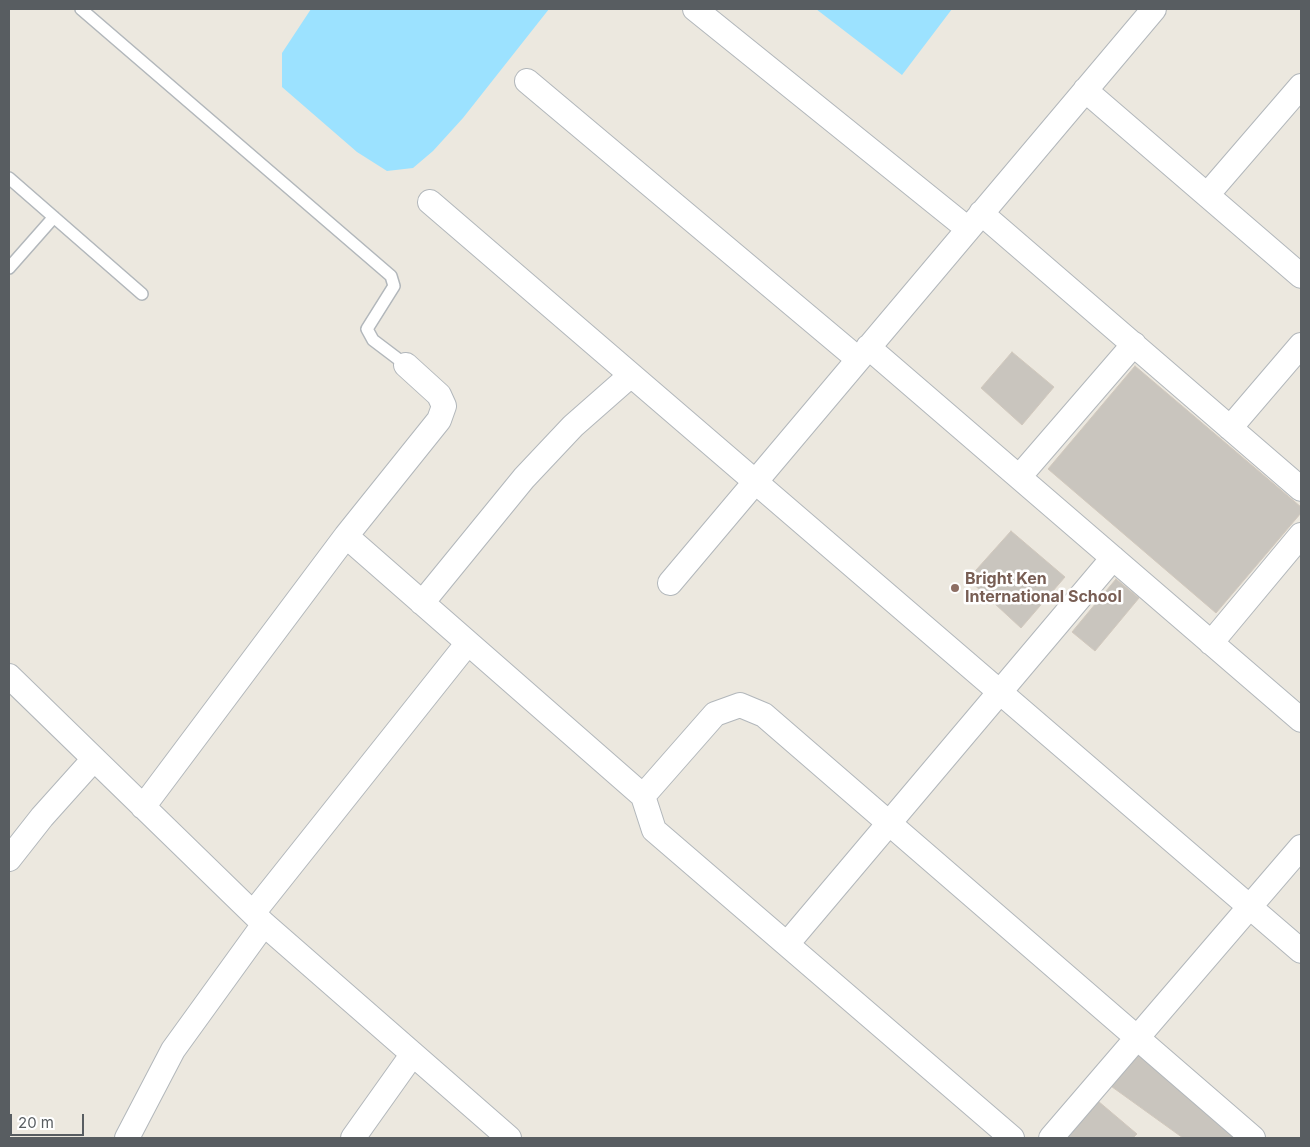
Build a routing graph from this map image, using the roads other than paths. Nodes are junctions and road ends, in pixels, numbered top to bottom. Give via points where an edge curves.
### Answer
1 (81, 9) edge
2 (696, 9) edge
3 (1154, 9) edge
4 (527, 81) dead end
5 (1301, 86) edge
6 (1085, 90) junction
7 (9, 178) edge
8 (1207, 195) junction
9 (430, 202) dead end
10 (54, 217) junction
11 (975, 221) junction
12 (9, 268) edge
13 (1301, 276) edge
14 (142, 294) dead end
15 (1134, 344) junction
16 (1301, 345) edge
17 (863, 353) junction
18 (406, 365) joint
19 (631, 375) junction
20 (1230, 428) junction
21 (1018, 477) junction
22 (755, 482) junction
23 (1301, 489) edge
24 (1301, 535) edge
25 (346, 536) junction
26 (1113, 558) junction
27 (670, 583) dead end
28 (422, 603) junction
29 (1211, 643) junction
30 (467, 644) junction
31 (9, 676) edge
32 (1000, 692) junction
33 (1301, 720) edge
34 (94, 759) junction
35 (643, 796) junction
36 (143, 807) junction
37 (888, 823) junction
38 (1301, 847) edge
39 (9, 859) edge
40 (1250, 906) junction
41 (258, 918) junction
42 (786, 944) junction
43 (1301, 951) edge
44 (1137, 1038) junction
45 (412, 1055) junction
46 (127, 1138) edge
47 (353, 1138) edge
48 (509, 1138) edge
49 (1012, 1138) edge
50 (1051, 1138) edge
51 (1253, 1138) edge

1 - 18 lane via 391,276 394,286 367,329 374,340
2 - 11 street
3 - 6 street
4 - 17 street
5 - 8 street
6 - 8 street
6 - 11 street
7 - 10 lane
8 - 13 street
9 - 19 street
10 - 12 lane
10 - 14 lane
11 - 15 street
11 - 17 street
15 - 20 street
15 - 21 street
16 - 20 street
17 - 21 street
17 - 22 street
18 - 25 street via 439,395 444,406 439,420
19 - 22 street
19 - 28 street via 573,426 524,478
20 - 23 street
21 - 26 street
22 - 27 street
22 - 32 street
24 - 29 street
25 - 28 street
25 - 36 street
26 - 29 street
26 - 32 street
28 - 30 street
29 - 33 street
30 - 35 street
30 - 41 street
31 - 34 street
32 - 37 street
32 - 40 street
34 - 36 street
34 - 39 street
35 - 37 street via 715,714 740,705 764,715
35 - 42 street via 654,830
36 - 41 street
37 - 42 street
37 - 44 street
38 - 40 street
40 - 43 street
40 - 44 street
41 - 45 street
41 - 46 street via 173,1050
42 - 49 street
44 - 50 street
44 - 51 street
45 - 47 street
45 - 48 street

